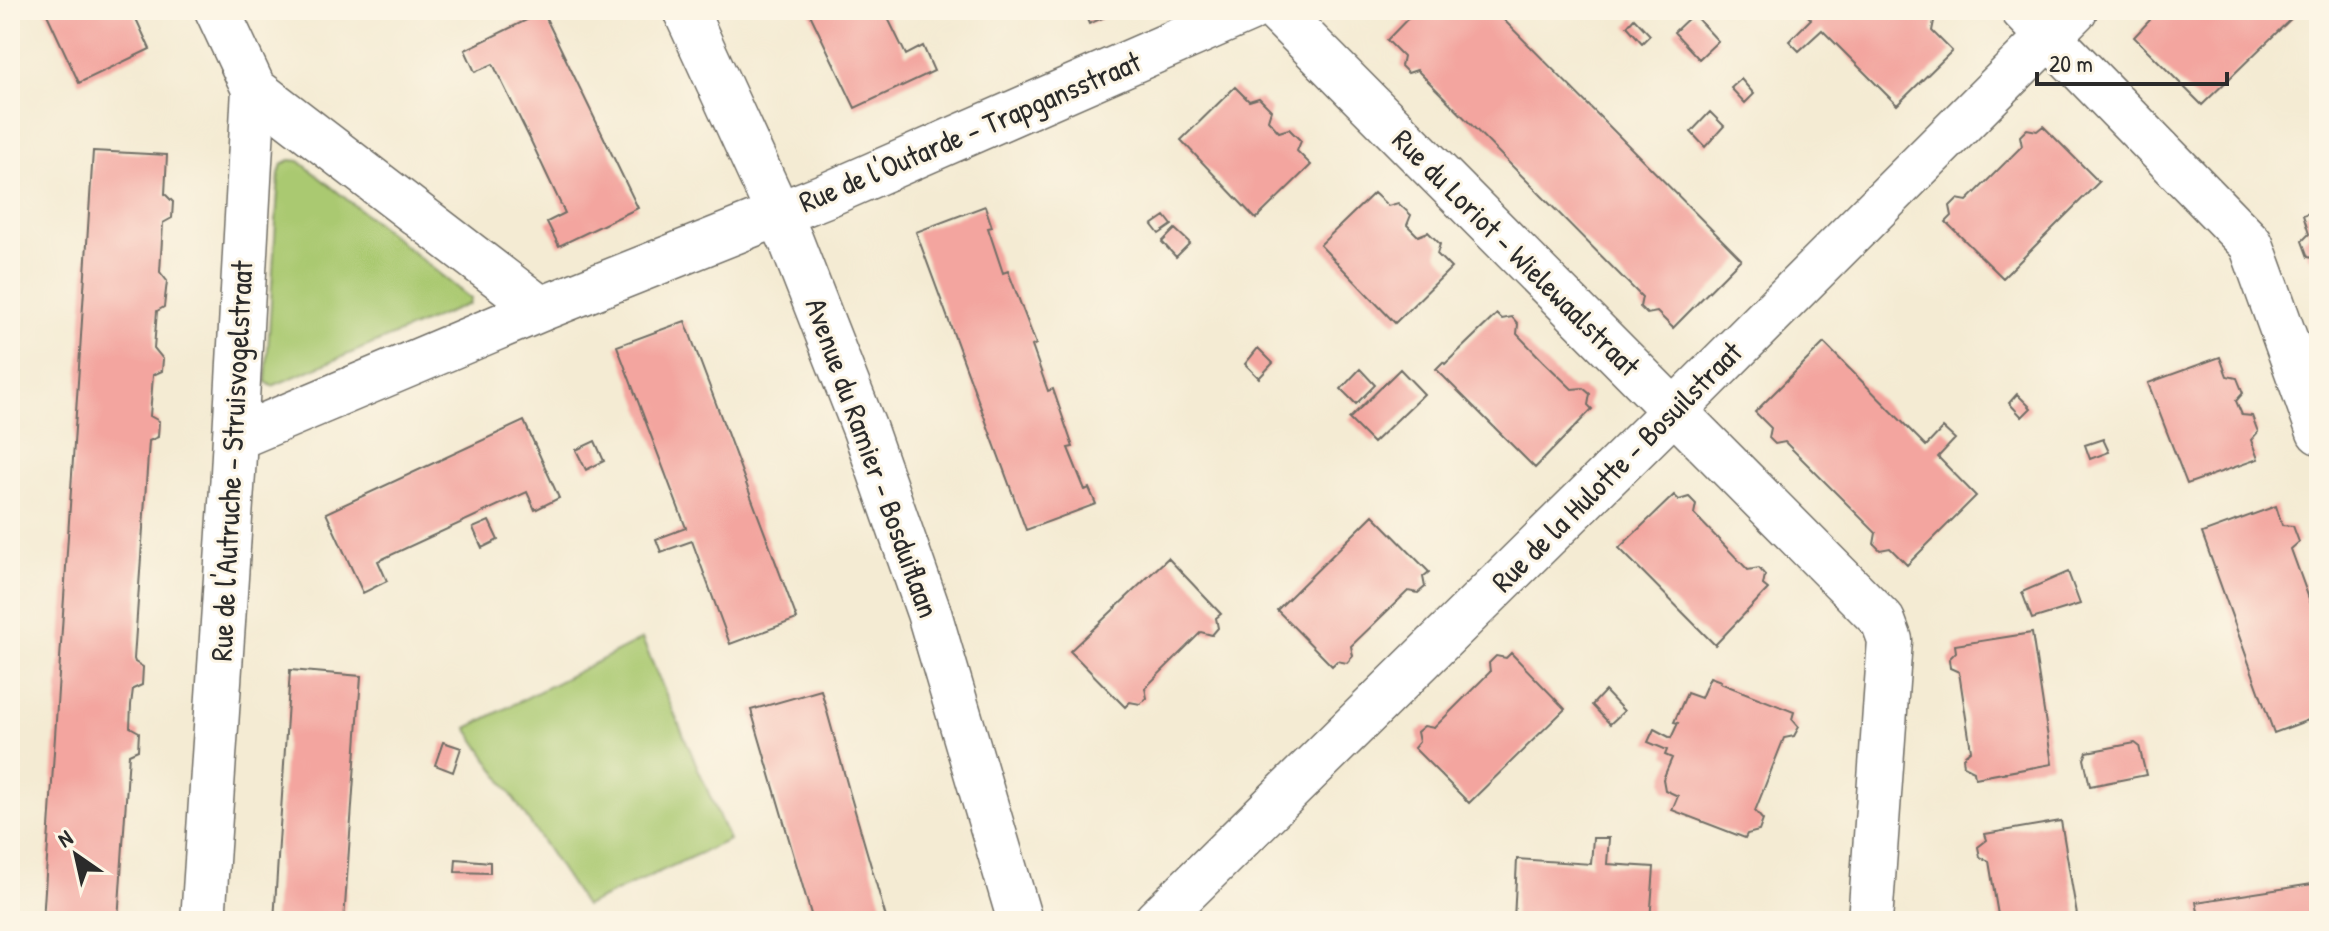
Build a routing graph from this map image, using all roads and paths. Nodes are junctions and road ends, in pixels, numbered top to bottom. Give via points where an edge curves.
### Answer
1 (217, 10) edge
2 (685, 10) edge
3 (1249, 10) edge
4 (1276, 10) edge
5 (2049, 18) edge
6 (254, 89) junction
7 (780, 214) junction
8 (541, 309) junction
9 (1673, 412) junction
10 (2319, 432) edge
11 (235, 438) junction
12 (203, 921) edge
13 (1020, 921) edge
14 (1156, 921) edge
15 (1870, 921) edge

1 - 6 street, Rue de l'Autruche - Struisvogelstraat
2 - 7 street, Avenue du Ramier - Bosduiflaan
3 - 7 street, Rue de l'Outarde - Trapgansstraat
4 - 9 street, Rue du Loriot - Wielewaalstraat
5 - 9 street, Rue de la Hulotte - Bosuilstraat
5 - 10 street via 2251,244
6 - 8 street
6 - 11 street, Rue de l'Autruche - Struisvogelstraat
7 - 8 street, Rue de l'Outarde - Trapgansstraat
7 - 13 street, Avenue du Ramier - Bosduiflaan via 924,599
8 - 11 street, Rue de l'Outarde - Trapgansstraat
9 - 14 street, Rue de la Hulotte - Bosuilstraat
9 - 15 street, Rue du Loriot - Wielewaalstraat via 1883,621 1890,640
11 - 12 street, Rue de l'Autruche - Struisvogelstraat

